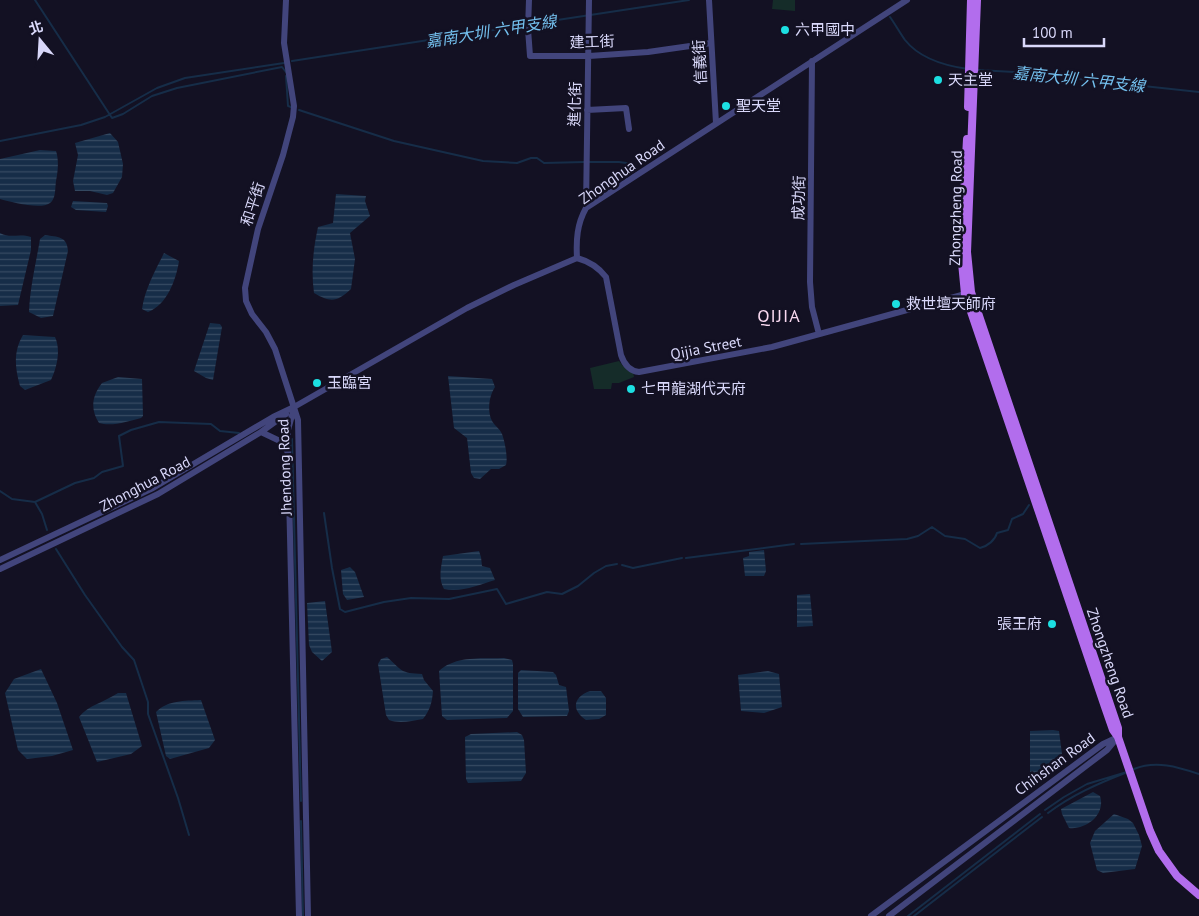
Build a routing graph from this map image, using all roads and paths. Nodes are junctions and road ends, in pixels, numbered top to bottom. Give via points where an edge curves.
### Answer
1 (286, 0) edge
2 (529, 0) edge
3 (589, 0) edge
4 (709, 0) edge
5 (907, 0) edge
6 (971, 0) edge
7 (977, 0) edge
8 (711, 43) junction
9 (588, 56) junction
10 (812, 61) junction
11 (587, 110) junction
12 (716, 123) junction
13 (629, 129) dead end
14 (586, 208) junction
15 (577, 258) junction
16 (968, 293) junction
17 (819, 334) junction
18 (294, 407) junction
19 (261, 432) junction
20 (288, 452) junction
21 (0, 560) edge
22 (0, 569) edge
23 (1118, 738) junction
24 (1199, 895) edge
25 (299, 916) edge
26 (308, 916) edge
27 (872, 916) edge
28 (889, 916) edge

1 - 18 street, 和平街 via 284,43 293,117 258,229 245,288 252,314 276,349
2 - 9 street, 建工街 via 530,56
3 - 9 street, 進化街
4 - 8 street, 信義街
5 - 10 street, Zhonghua Road
6 - 16 main road, Zhongzheng Road via 961,252
7 - 16 main road, Zhongzheng Road
8 - 9 street, 建工街
8 - 12 street, 信義街
9 - 11 street, 進化街
10 - 12 street, Zhonghua Road
10 - 17 street, 成功街 via 810,282
11 - 13 street via 626,108
11 - 14 street, 進化街
12 - 14 street, Zhonghua Road
14 - 15 street, Zhonghua Road via 578,226
15 - 17 street, Qijia Street via 606,277 621,355 633,372 754,352
15 - 18 street, Zhonghua Road via 467,308
16 - 17 street, Qijia Street
16 - 23 main road, Zhongzheng Road via 1118,728
18 - 19 street, Zhonghua Road
18 - 20 street, Jhendong Road via 288,430
18 - 21 street, Zhonghua Road via 153,488
18 - 26 street, Jhendong Road via 299,437
19 - 20 street via 282,442
19 - 22 street, Zhonghua Road via 158,494
20 - 25 street, Jhendong Road
23 - 24 main road, Zhongzheng Road via 1155,843 1171,868
23 - 27 street, Chihshan Road via 1102,744
23 - 28 street, Chihshan Road via 1107,750

